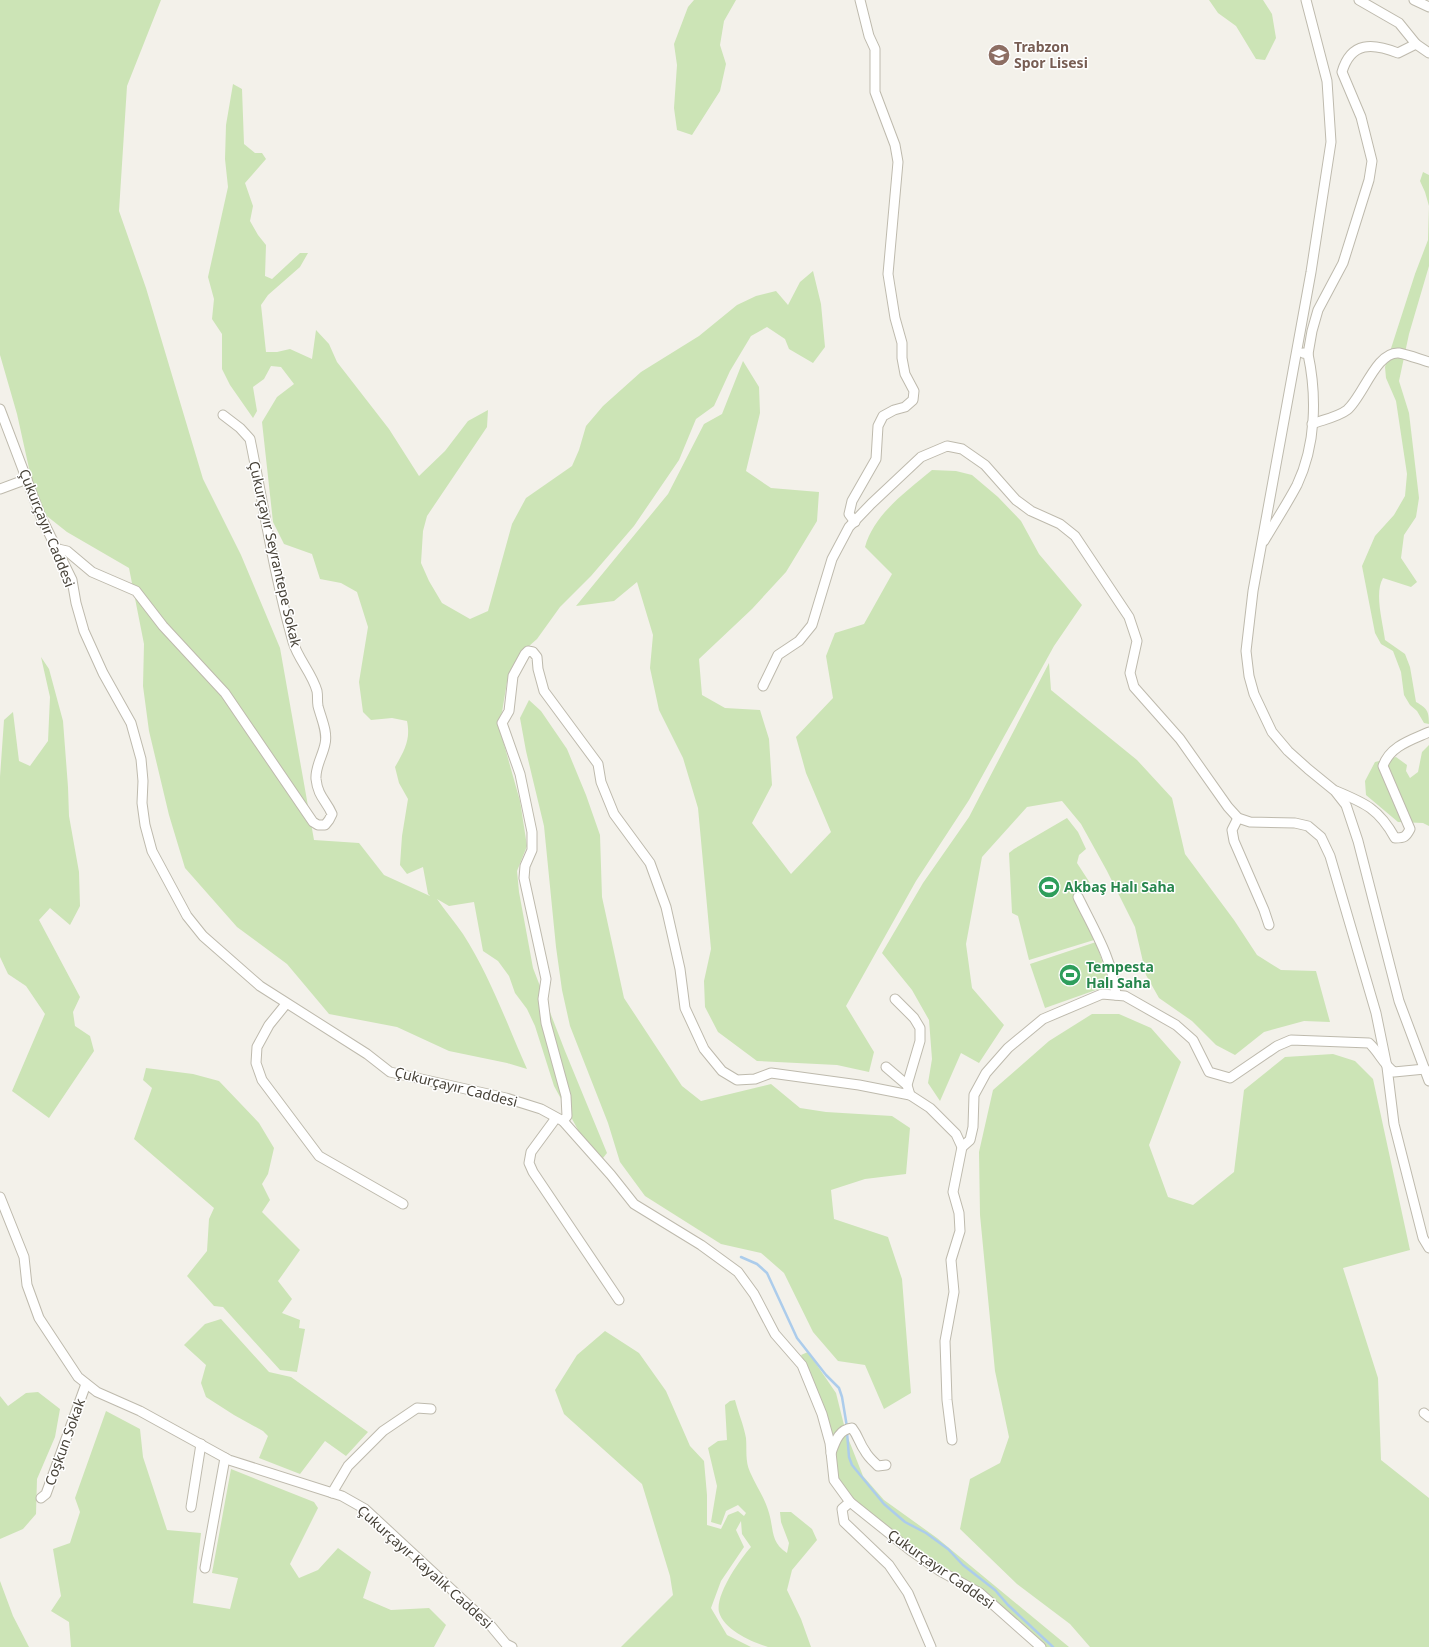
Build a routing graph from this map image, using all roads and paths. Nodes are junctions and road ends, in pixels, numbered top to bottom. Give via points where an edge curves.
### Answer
1 (860, 0) edge
2 (1306, 0) edge
3 (1359, 0) edge
4 (1414, 0) edge
5 (1429, 7) edge
6 (1416, 44) junction
7 (1429, 53) edge
8 (1296, 352) junction
9 (1308, 354) junction
10 (1429, 362) edge
11 (0, 409) edge
12 (223, 415) dead end
13 (1312, 424) junction
14 (27, 479) junction
15 (0, 489) edge
16 (855, 522) junction
17 (1261, 547) junction
18 (58, 549) junction
19 (763, 686) dead end
20 (1429, 732) edge
21 (1335, 791) junction
22 (1238, 818) junction
23 (1078, 897) dead end
24 (1269, 925) dead end
25 (1116, 995) junction
26 (895, 999) dead end
27 (286, 1004) junction
28 (886, 1067) dead end
29 (1387, 1067) junction
30 (1425, 1069) junction
31 (1429, 1081) edge
32 (907, 1084) junction
33 (910, 1095) junction
34 (559, 1120) junction
35 (962, 1147) junction
36 (0, 1197) edge
37 (403, 1204) dead end
38 (1429, 1248) edge
39 (620, 1300) dead end
40 (86, 1384) junction
41 (431, 1409) dead end
42 (952, 1440) dead end
43 (200, 1444) junction
44 (831, 1454) junction
45 (225, 1458) junction
46 (886, 1465) dead end
47 (332, 1493) junction
48 (41, 1498) dead end
49 (850, 1502) junction
50 (191, 1507) dead end
51 (205, 1568) dead end
52 (506, 1646) edge
53 (931, 1647) edge
54 (1041, 1647) edge

1 - 16 street via 875,50 875,92 895,145 898,162 888,274 902,343 905,374 914,391 913,400 905,407 883,416 878,426 876,459 852,501 849,514
2 - 8 street via 1327,82 1331,142
3 - 6 street via 1399,23
4 - 5 street
6 - 7 street
6 - 9 street via 1398,53 1381,47 1365,46 1351,54 1344,65 1342,72 1361,117 1372,161 1369,180 1343,263 1318,310
8 - 9 street
8 - 17 street
9 - 13 street via 1314,400
10 - 13 street via 1398,353 1387,356 1377,366 1356,401 1346,411
11 - 14 street, Çukurçayır Caddesi
12 - 18 street, Çukurçayır Seyrantepe Sokak via 250,439 293,642 317,691 326,743 316,777 318,792 332,814 324,826 313,822 225,693 163,626 136,592 92,572 66,551
13 - 17 street via 1297,484
14 - 15 street
14 - 18 street, Çukurçayır Caddesi
16 - 19 street via 849,527 832,558 812,625 799,641 778,655
16 - 22 street via 921,457 947,446 962,449 985,465 1016,500 1031,511 1060,524 1075,536 1129,617 1137,641 1130,673 1134,687 1180,739
17 - 21 street via 1246,651 1254,694 1272,732 1288,751
18 - 27 street, Çukurçayır Caddesi via 72,580 84,631 103,674 131,723 141,759 144,818 152,851 186,916 202,936 260,986
20 - 21 street via 1402,744 1386,757 1383,766 1410,829 1403,838 1395,838 1385,820 1370,807
21 - 30 street via 1346,805 1358,841 1399,1001
22 - 24 street via 1232,830 1234,841
22 - 29 street via 1250,822 1295,823 1308,826 1321,838 1330,856 1376,1013
23 - 25 street via 1110,965
25 - 29 street via 1125,996 1176,1024 1193,1040 1209,1072 1217,1075 1230,1078 1291,1040 1368,1044 1376,1050
25 - 35 street via 1102,994 1043,1019 1008,1048 986,1073 974,1095 970,1140
26 - 32 street via 920,1028 920,1041
27 - 34 street, Çukurçayır Caddesi via 367,1054 390,1072 506,1098 541,1109
27 - 37 street via 269,1025 257,1047 256,1063 262,1080 320,1156
28 - 32 street
29 - 30 street via 1394,1072
29 - 38 street via 1394,1124 1423,1238
30 - 31 street
32 - 33 street
33 - 34 street via 771,1073 755,1079 737,1080 722,1071 704,1049 685,1008 680,969 666,907 650,863 614,814 601,782 598,764 544,691 537,657 528,651 513,676 509,711 502,723 520,774 532,832 532,850 525,866 524,878 546,979 543,999 546,1023 566,1096 567,1116
33 - 35 street via 930,1108 956,1134
34 - 39 street via 532,1152 529,1163
34 - 44 street, Çukurçayır Caddesi via 634,1204 701,1245 738,1272 754,1294 776,1334 802,1365 822,1414
35 - 42 street via 953,1192 959,1213 960,1231 951,1260 954,1292 945,1341 947,1400
36 - 40 street, Çukurçayır Kayalık Caddesi via 24,1256 27,1285 38,1318 78,1377
40 - 43 street, Çukurçayır Kayalık Caddesi
40 - 48 street, Coşkun Sokak via 46,1494
41 - 47 street via 417,1408 383,1431 348,1466
43 - 45 street, Çukurçayır Kayalık Caddesi
43 - 50 street
44 - 46 street via 841,1432 852,1428 870,1458 878,1466
44 - 49 street, Çukurçayır Caddesi via 834,1480
45 - 47 street, Çukurçayır Kayalık Caddesi
45 - 51 street
47 - 52 street, Çukurçayır Kayalık Caddesi via 364,1509 491,1626
49 - 53 street via 842,1509 844,1522 889,1565 908,1593
49 - 54 street, Çukurçayır Caddesi via 910,1550 940,1571 980,1593

